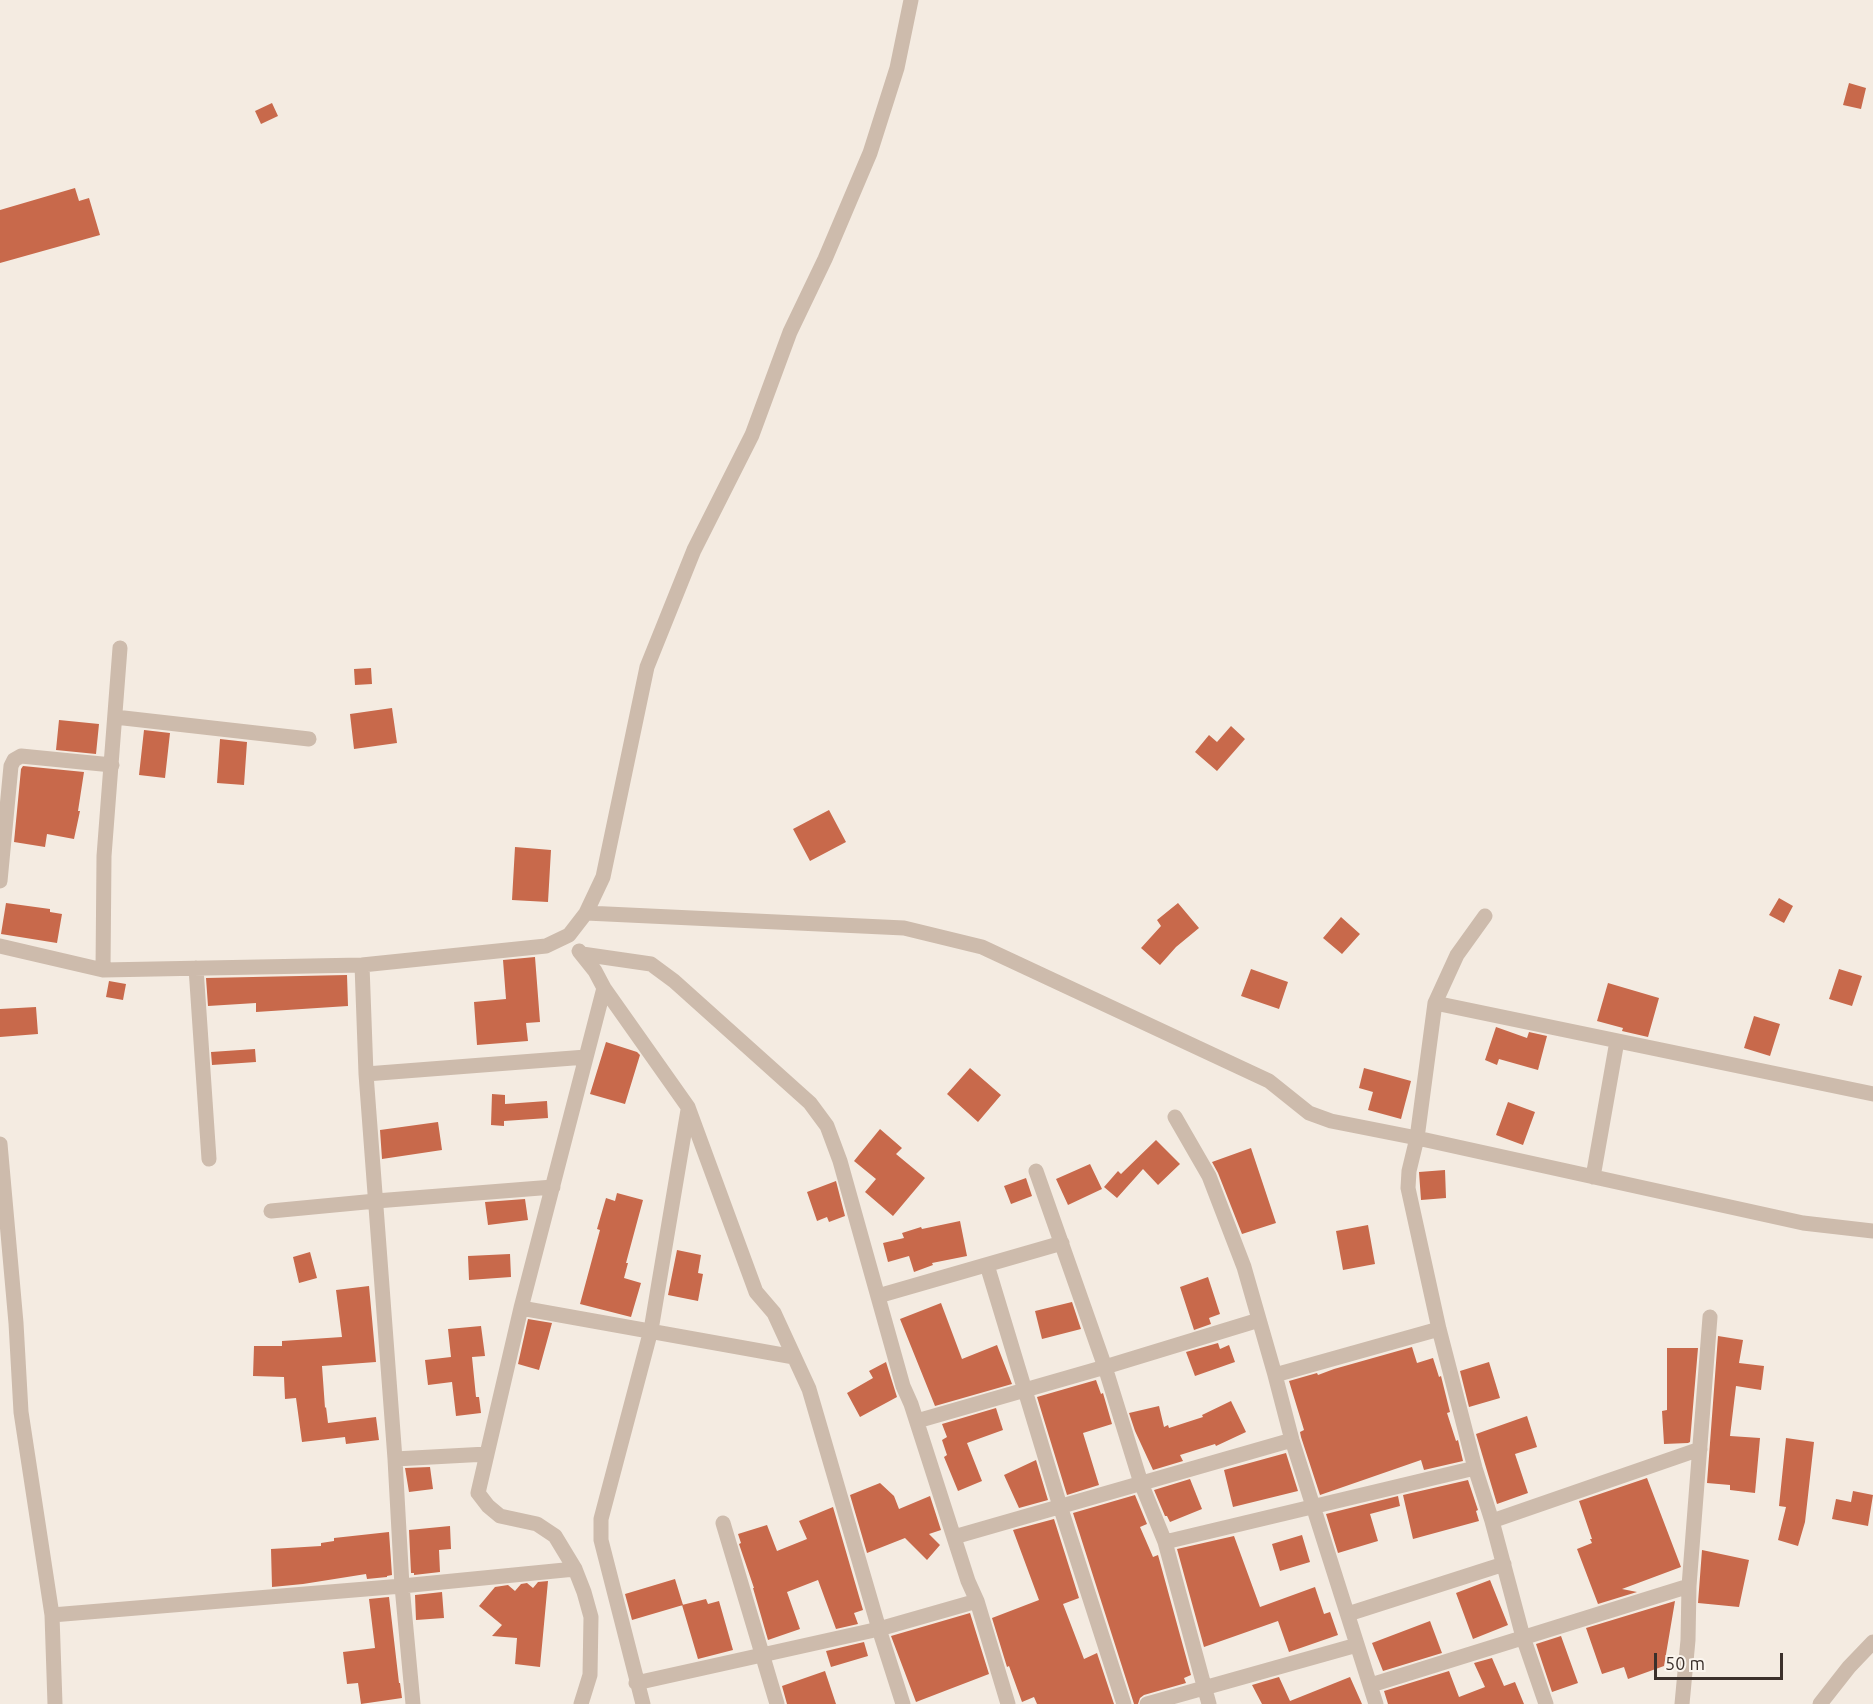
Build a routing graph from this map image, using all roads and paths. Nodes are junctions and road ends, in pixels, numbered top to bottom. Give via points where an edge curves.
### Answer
1 (911, 0) edge
2 (120, 648) dead end
3 (115, 717) junction
4 (309, 739) dead end
5 (112, 765) junction
6 (0, 881) edge
7 (586, 914) junction
8 (1485, 916) dead end
9 (569, 935) junction
10 (0, 946) edge
11 (582, 954) junction
12 (362, 965) junction
13 (196, 968) junction
14 (103, 970) junction
15 (604, 988) junction
16 (1435, 1003) junction
17 (1617, 1041) junction
18 (586, 1057) junction
19 (366, 1074) junction
20 (1873, 1094) edge
21 (688, 1107) junction
22 (1176, 1117) dead end
23 (1417, 1138) junction
24 (0, 1144) edge
25 (209, 1159) dead end
26 (1036, 1171) dead end
27 (1593, 1177) junction
28 (553, 1187) junction
29 (376, 1201) junction
30 (271, 1211) dead end
31 (1873, 1231) edge
32 (1062, 1243) junction
33 (987, 1265) junction
34 (878, 1296) junction
35 (521, 1308) junction
36 (1710, 1317) dead end
37 (1259, 1320) junction
38 (1439, 1329) junction
39 (651, 1330) junction
40 (794, 1357) junction
41 (1105, 1367) junction
42 (1275, 1375) junction
43 (1026, 1390) junction
44 (917, 1421) junction
45 (1292, 1440) junction
46 (1700, 1449) junction
47 (487, 1454) junction
48 (394, 1459) junction
49 (1474, 1468) junction
50 (1141, 1483) junction
51 (1060, 1506) junction
52 (1314, 1506) junction
53 (1492, 1521) junction
54 (723, 1523) dead end
55 (954, 1537) junction
56 (1165, 1542) junction
57 (1504, 1564) junction
58 (575, 1569) junction
59 (402, 1586) junction
60 (1689, 1586) junction
61 (977, 1602) junction
62 (1348, 1614) junction
63 (52, 1615) junction
64 (879, 1629) junction
65 (1523, 1637) junction
66 (1873, 1642) edge
67 (1357, 1645) junction
68 (761, 1655) junction
69 (636, 1683) junction
70 (1371, 1685) junction
71 (1205, 1687) junction
72 (55, 1704) edge
73 (413, 1704) edge
74 (581, 1704) edge
75 (643, 1704) edge
76 (777, 1704) edge
77 (903, 1704) edge
78 (1008, 1704) edge
79 (1124, 1704) edge
80 (1147, 1704) edge
81 (1209, 1704) edge
82 (1376, 1704) edge
83 (1546, 1704) edge
84 (1682, 1704) edge
85 (1820, 1704) edge

1 - 7 street via 897,68 870,153 790,333 752,435 694,550 647,667 603,878
2 - 3 street
3 - 4 street
3 - 5 street
5 - 6 street via 21,756 14,760
5 - 14 street via 104,856
7 - 9 street
7 - 23 street via 904,928 982,947 1269,1081 1309,1113 1331,1122
8 - 16 street via 1457,955
9 - 11 street
9 - 12 street via 546,946
10 - 14 street
11 - 15 street
11 - 34 street via 651,964 810,1103 827,1126 840,1161
12 - 13 street
12 - 19 street
13 - 14 street
13 - 25 street
15 - 18 street
15 - 21 street
16 - 17 street
16 - 23 street
17 - 20 street
17 - 27 street
18 - 19 street
18 - 28 street
19 - 29 street
21 - 39 street
21 - 40 street via 756,1292 774,1313
22 - 37 street via 1209,1176 1244,1267
23 - 27 street
23 - 38 street via 1408,1188
24 - 63 street via 21,1412
26 - 32 street
27 - 31 street via 1803,1223
28 - 29 street
28 - 35 street
29 - 30 street
29 - 48 street
32 - 33 street
32 - 41 street
33 - 34 street
33 - 43 street
34 - 44 street
35 - 39 street
35 - 47 street
36 - 46 street
37 - 41 street
37 - 42 street
38 - 42 street
38 - 49 street
39 - 40 street
39 - 69 street via 601,1520 601,1540
40 - 64 street via 809,1389
41 - 43 street
41 - 50 street
42 - 45 street
43 - 44 street
43 - 51 street
44 - 55 street
45 - 50 street
45 - 52 street
46 - 53 street
46 - 60 street
47 - 48 street
47 - 58 street via 478,1493 500,1515 537,1524 555,1536
48 - 59 street
49 - 52 street
49 - 53 street
50 - 51 street
50 - 56 street
51 - 55 street
51 - 79 street
52 - 56 street
52 - 62 street
53 - 57 street
54 - 68 street
55 - 61 street
56 - 71 street
57 - 62 street
57 - 65 street
58 - 59 street
58 - 74 street via 591,1617 590,1675
59 - 63 street
59 - 73 street
60 - 65 street
60 - 84 street
61 - 64 street
61 - 78 street
62 - 67 street
63 - 72 street
64 - 68 street
64 - 77 street
65 - 70 street
65 - 83 street
66 - 85 street
67 - 70 street
67 - 71 street
68 - 69 street
68 - 76 street
69 - 75 street
70 - 82 street
71 - 80 street
71 - 81 street

